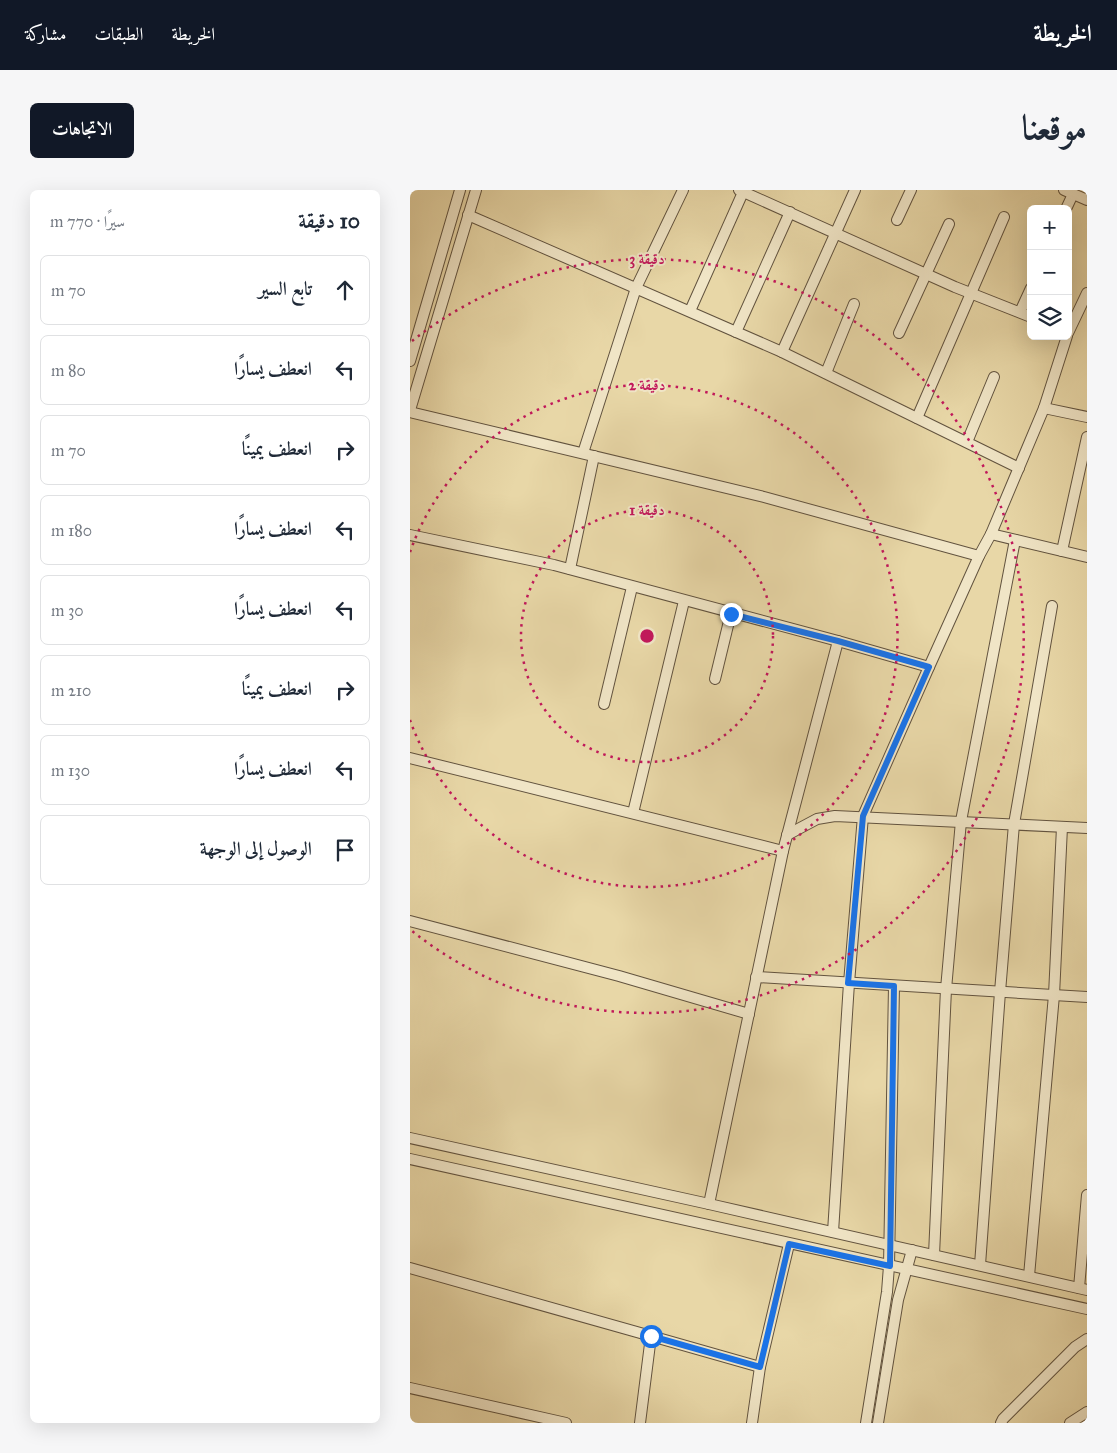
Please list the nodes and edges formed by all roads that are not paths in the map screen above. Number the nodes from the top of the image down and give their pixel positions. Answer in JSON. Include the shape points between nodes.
{"nodes":[{"id":1,"x":460,"y":190,"type":"edge"},
{"id":2,"x":476,"y":190,"type":"edge"},
{"id":3,"x":683,"y":190,"type":"edge"},
{"id":4,"x":854,"y":190,"type":"edge"},
{"id":5,"x":911,"y":190,"type":"edge"},
{"id":6,"x":742,"y":191,"type":"edge"},
{"id":7,"x":1068,"y":192,"type":"edge"},
{"id":8,"x":1087,"y":200,"type":"edge"},
{"id":9,"x":1066,"y":205,"type":"edge"},
{"id":10,"x":790,"y":212,"type":"junction"},
{"id":11,"x":468,"y":215,"type":"junction"},
{"id":12,"x":1004,"y":217,"type":"dead end"},
{"id":13,"x":897,"y":220,"type":"dead end"},
{"id":14,"x":949,"y":224,"type":"dead end"},
{"id":15,"x":835,"y":233,"type":"junction"},
{"id":16,"x":927,"y":274,"type":"junction"},
{"id":17,"x":636,"y":288,"type":"junction"},
{"id":18,"x":972,"y":293,"type":"junction"},
{"id":19,"x":1087,"y":293,"type":"edge"},
{"id":20,"x":1028,"y":295,"type":"edge"},
{"id":21,"x":854,"y":304,"type":"dead end"},
{"id":22,"x":690,"y":312,"type":"junction"},
{"id":23,"x":1020,"y":312,"type":"junction"},
{"id":24,"x":1027,"y":315,"type":"edge"},
{"id":25,"x":1072,"y":325,"type":"edge"},
{"id":26,"x":736,"y":332,"type":"junction"},
{"id":27,"x":899,"y":333,"type":"dead end"},
{"id":28,"x":1066,"y":340,"type":"edge"},
{"id":29,"x":782,"y":352,"type":"junction"},
{"id":30,"x":410,"y":361,"type":"edge"},
{"id":31,"x":826,"y":373,"type":"junction"},
{"id":32,"x":994,"y":376,"type":"dead end"},
{"id":33,"x":1044,"y":408,"type":"junction"},
{"id":34,"x":410,"y":411,"type":"edge"},
{"id":35,"x":1087,"y":417,"type":"edge"},
{"id":36,"x":917,"y":418,"type":"junction"},
{"id":37,"x":1087,"y":437,"type":"edge"},
{"id":38,"x":967,"y":442,"type":"junction"},
{"id":39,"x":583,"y":453,"type":"junction"},
{"id":40,"x":594,"y":456,"type":"junction"},
{"id":41,"x":1019,"y":468,"type":"junction"},
{"id":42,"x":991,"y":534,"type":"junction"},
{"id":43,"x":410,"y":535,"type":"edge"},
{"id":44,"x":1015,"y":540,"type":"junction"},
{"id":45,"x":1062,"y":551,"type":"junction"},
{"id":46,"x":979,"y":556,"type":"junction"},
{"id":47,"x":1087,"y":557,"type":"edge"},
{"id":48,"x":570,"y":570,"type":"junction"},
{"id":49,"x":632,"y":587,"type":"junction"},
{"id":50,"x":684,"y":601,"type":"junction"},
{"id":51,"x":1052,"y":606,"type":"dead end"},
{"id":52,"x":731,"y":614,"type":"junction"},
{"id":53,"x":838,"y":641,"type":"junction"},
{"id":54,"x":929,"y":667,"type":"junction"},
{"id":55,"x":714,"y":680,"type":"dead end"},
{"id":56,"x":604,"y":704,"type":"dead end"},
{"id":57,"x":410,"y":758,"type":"edge"},
{"id":58,"x":633,"y":813,"type":"junction"},
{"id":59,"x":863,"y":816,"type":"junction"},
{"id":60,"x":961,"y":821,"type":"junction"},
{"id":61,"x":1014,"y":824,"type":"junction"},
{"id":62,"x":1062,"y":827,"type":"junction"},
{"id":63,"x":1087,"y":828,"type":"edge"},
{"id":64,"x":787,"y":835,"type":"junction"},
{"id":65,"x":783,"y":851,"type":"junction"},
{"id":66,"x":410,"y":921,"type":"edge"},
{"id":67,"x":756,"y":977,"type":"junction"},
{"id":68,"x":848,"y":983,"type":"junction"},
{"id":69,"x":894,"y":986,"type":"junction"},
{"id":70,"x":946,"y":989,"type":"junction"},
{"id":71,"x":1000,"y":992,"type":"junction"},
{"id":72,"x":1054,"y":995,"type":"junction"},
{"id":73,"x":1087,"y":997,"type":"edge"},
{"id":74,"x":749,"y":1014,"type":"junction"},
{"id":75,"x":410,"y":1138,"type":"edge"},
{"id":76,"x":410,"y":1159,"type":"edge"},
{"id":77,"x":1087,"y":1196,"type":"edge"},
{"id":78,"x":709,"y":1204,"type":"junction"},
{"id":79,"x":833,"y":1232,"type":"junction"},
{"id":80,"x":789,"y":1244,"type":"junction"},
{"id":81,"x":890,"y":1245,"type":"junction"},
{"id":82,"x":912,"y":1250,"type":"junction"},
{"id":83,"x":934,"y":1255,"type":"junction"},
{"id":84,"x":890,"y":1266,"type":"junction"},
{"id":85,"x":980,"y":1266,"type":"junction"},
{"id":86,"x":410,"y":1268,"type":"edge"},
{"id":87,"x":906,"y":1270,"type":"junction"},
{"id":88,"x":1029,"y":1276,"type":"junction"},
{"id":89,"x":1083,"y":1289,"type":"edge"},
{"id":90,"x":1087,"y":1309,"type":"edge"},
{"id":91,"x":651,"y":1336,"type":"junction"},
{"id":92,"x":1087,"y":1339,"type":"edge"},
{"id":93,"x":760,"y":1367,"type":"junction"},
{"id":94,"x":410,"y":1388,"type":"edge"},
{"id":95,"x":1087,"y":1412,"type":"edge"},
{"id":96,"x":566,"y":1423,"type":"edge"},
{"id":97,"x":640,"y":1423,"type":"edge"},
{"id":98,"x":752,"y":1423,"type":"edge"},
{"id":99,"x":866,"y":1423,"type":"edge"},
{"id":100,"x":878,"y":1423,"type":"edge"},
{"id":101,"x":1001,"y":1423,"type":"edge"},
{"id":102,"x":1070,"y":1423,"type":"edge"}],
"edges":[{"from":1,"to":30,"type":"street"},
{"from":2,"to":11,"type":"street"},
{"from":3,"to":17,"type":"street"},
{"from":4,"to":15,"type":"street"},
{"from":5,"to":13,"type":"street"},
{"from":6,"to":10,"type":"street"},
{"from":6,"to":22,"type":"street"},
{"from":7,"to":8,"type":"street"},
{"from":7,"to":9,"type":"street"},
{"from":10,"to":15,"type":"street"},
{"from":10,"to":26,"type":"street"},
{"from":11,"to":17,"type":"street"},
{"from":11,"to":34,"type":"street"},
{"from":12,"to":18,"type":"street"},
{"from":14,"to":16,"type":"street"},
{"from":15,"to":16,"type":"street"},
{"from":15,"to":29,"type":"street"},
{"from":16,"to":18,"type":"street"},
{"from":16,"to":27,"type":"street"},
{"from":17,"to":22,"type":"street"},
{"from":17,"to":39,"type":"street"},
{"from":18,"to":23,"type":"street"},
{"from":18,"to":36,"type":"street"},
{"from":19,"to":25,"type":"street"},
{"from":20,"to":23,"type":"street"},
{"from":21,"to":31,"type":"street"},
{"from":22,"to":26,"type":"street"},
{"from":23,"to":24,"type":"street"},
{"from":26,"to":29,"type":"street"},
{"from":28,"to":33,"type":"street"},
{"from":29,"to":31,"type":"street"},
{"from":31,"to":36,"type":"street"},
{"from":32,"to":38,"type":"street"},
{"from":33,"to":35,"type":"street"},
{"from":33,"to":41,"type":"street"},
{"from":34,"to":39,"type":"street"},
{"from":36,"to":38,"type":"street"},
{"from":37,"to":45,"type":"street"},
{"from":38,"to":41,"type":"street"},
{"from":39,"to":40,"type":"street"},
{"from":40,"to":46,"type":"street","via":[[764,497]]},
{"from":40,"to":48,"type":"street"},
{"from":41,"to":42,"type":"street"},
{"from":42,"to":44,"type":"street"},
{"from":42,"to":46,"type":"street"},
{"from":43,"to":48,"type":"street"},
{"from":44,"to":45,"type":"street"},
{"from":44,"to":60,"type":"street"},
{"from":45,"to":47,"type":"street"},
{"from":46,"to":54,"type":"street"},
{"from":48,"to":49,"type":"street"},
{"from":49,"to":50,"type":"street"},
{"from":49,"to":56,"type":"street"},
{"from":50,"to":52,"type":"street"},
{"from":50,"to":58,"type":"street"},
{"from":51,"to":61,"type":"street"},
{"from":52,"to":53,"type":"street"},
{"from":52,"to":55,"type":"street"},
{"from":53,"to":54,"type":"street"},
{"from":53,"to":64,"type":"street"},
{"from":54,"to":59,"type":"street"},
{"from":57,"to":58,"type":"street"},
{"from":58,"to":65,"type":"street"},
{"from":59,"to":60,"type":"street"},
{"from":59,"to":64,"type":"street","via":[[817,819]]},
{"from":59,"to":68,"type":"street"},
{"from":60,"to":61,"type":"street"},
{"from":60,"to":70,"type":"street"},
{"from":61,"to":62,"type":"street"},
{"from":61,"to":71,"type":"street"},
{"from":62,"to":63,"type":"street"},
{"from":62,"to":72,"type":"street"},
{"from":64,"to":65,"type":"street"},
{"from":65,"to":67,"type":"street"},
{"from":66,"to":74,"type":"street"},
{"from":67,"to":68,"type":"street"},
{"from":67,"to":74,"type":"street"},
{"from":68,"to":69,"type":"street"},
{"from":68,"to":79,"type":"street"},
{"from":69,"to":70,"type":"street"},
{"from":69,"to":81,"type":"street"},
{"from":70,"to":71,"type":"street"},
{"from":70,"to":83,"type":"street"},
{"from":71,"to":72,"type":"street"},
{"from":71,"to":85,"type":"street"},
{"from":72,"to":73,"type":"street"},
{"from":72,"to":88,"type":"street"},
{"from":74,"to":78,"type":"street"},
{"from":75,"to":78,"type":"street"},
{"from":76,"to":80,"type":"street"},
{"from":77,"to":89,"type":"street"},
{"from":78,"to":79,"type":"street"},
{"from":79,"to":81,"type":"street"},
{"from":80,"to":84,"type":"street"},
{"from":80,"to":93,"type":"street"},
{"from":81,"to":82,"type":"street"},
{"from":81,"to":84,"type":"street"},
{"from":82,"to":83,"type":"street"},
{"from":82,"to":87,"type":"street"},
{"from":83,"to":85,"type":"street"},
{"from":84,"to":87,"type":"street"},
{"from":84,"to":99,"type":"street"},
{"from":85,"to":88,"type":"street"},
{"from":86,"to":91,"type":"street"},
{"from":87,"to":90,"type":"street"},
{"from":87,"to":100,"type":"street"},
{"from":88,"to":89,"type":"street"},
{"from":91,"to":93,"type":"street"},
{"from":91,"to":97,"type":"street"},
{"from":92,"to":101,"type":"street"},
{"from":93,"to":98,"type":"street"},
{"from":94,"to":96,"type":"street"},
{"from":95,"to":102,"type":"street"}]}
